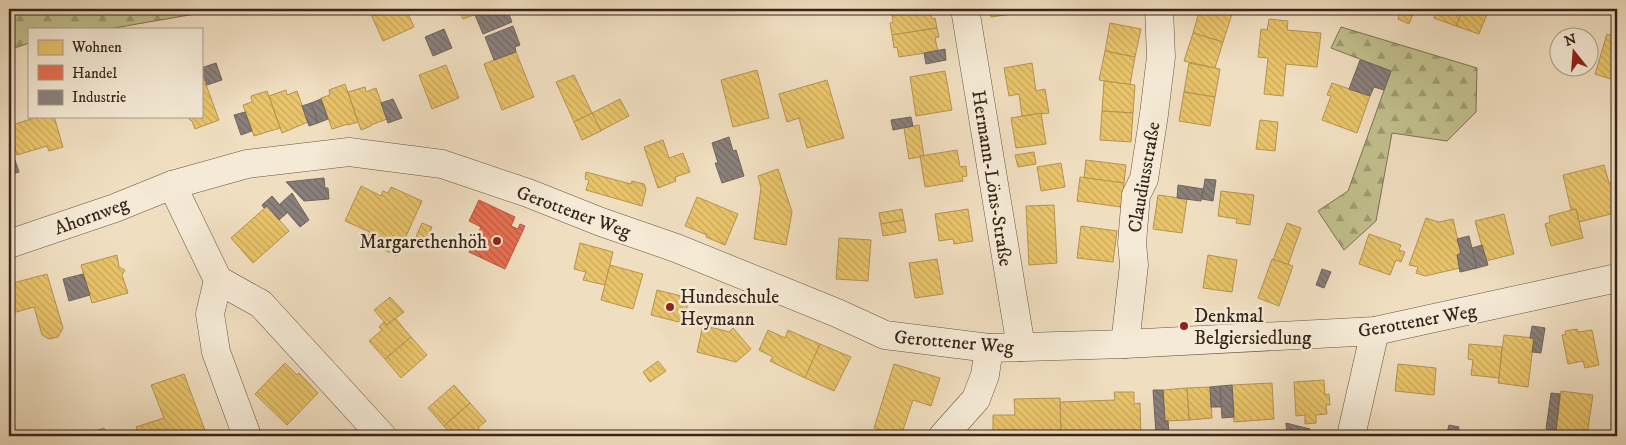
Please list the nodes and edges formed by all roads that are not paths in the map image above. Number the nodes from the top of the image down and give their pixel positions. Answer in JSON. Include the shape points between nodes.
{"nodes":[{"id":1,"x":965,"y":9,"type":"edge"},
{"id":2,"x":1160,"y":9,"type":"edge"},
{"id":3,"x":172,"y":184,"type":"junction"},
{"id":4,"x":9,"y":244,"type":"edge"},
{"id":5,"x":1617,"y":278,"type":"edge"},
{"id":6,"x":218,"y":280,"type":"junction"},
{"id":7,"x":1375,"y":331,"type":"junction"},
{"id":8,"x":1125,"y":344,"type":"junction"},
{"id":9,"x":989,"y":348,"type":"junction"},
{"id":10,"x":1021,"y":348,"type":"junction"},
{"id":11,"x":247,"y":436,"type":"edge"},
{"id":12,"x":382,"y":436,"type":"edge"},
{"id":13,"x":943,"y":436,"type":"edge"},
{"id":14,"x":1351,"y":436,"type":"edge"}],
"edges":[{"from":1,"to":10,"type":"street","name":"Hermann-Löns-Straße"},
{"from":2,"to":8,"type":"street","name":"Claudiusstraße","via":[[1161,57],[1144,179],[1136,196],[1132,243],[1134,265]]},
{"from":3,"to":4,"type":"street","name":"Ahornweg","via":[[115,208]]},
{"from":3,"to":6,"type":"street"},
{"from":3,"to":9,"type":"street","name":"Gerottener Weg","via":[[247,164],[349,152],[442,164],[676,248],[837,313],[885,336]]},
{"from":5,"to":7,"type":"street","name":"Gerottener Weg"},
{"from":6,"to":11,"type":"street","via":[[210,314],[216,352]]},
{"from":6,"to":12,"type":"street","via":[[261,304]]},
{"from":7,"to":8,"type":"street","name":"Gerottener Weg"},
{"from":7,"to":14,"type":"street"},
{"from":8,"to":10,"type":"street","name":"Gerottener Weg"},
{"from":9,"to":10,"type":"street","name":"Gerottener Weg"},
{"from":9,"to":13,"type":"street","via":[[985,375],[976,399]]}]}
